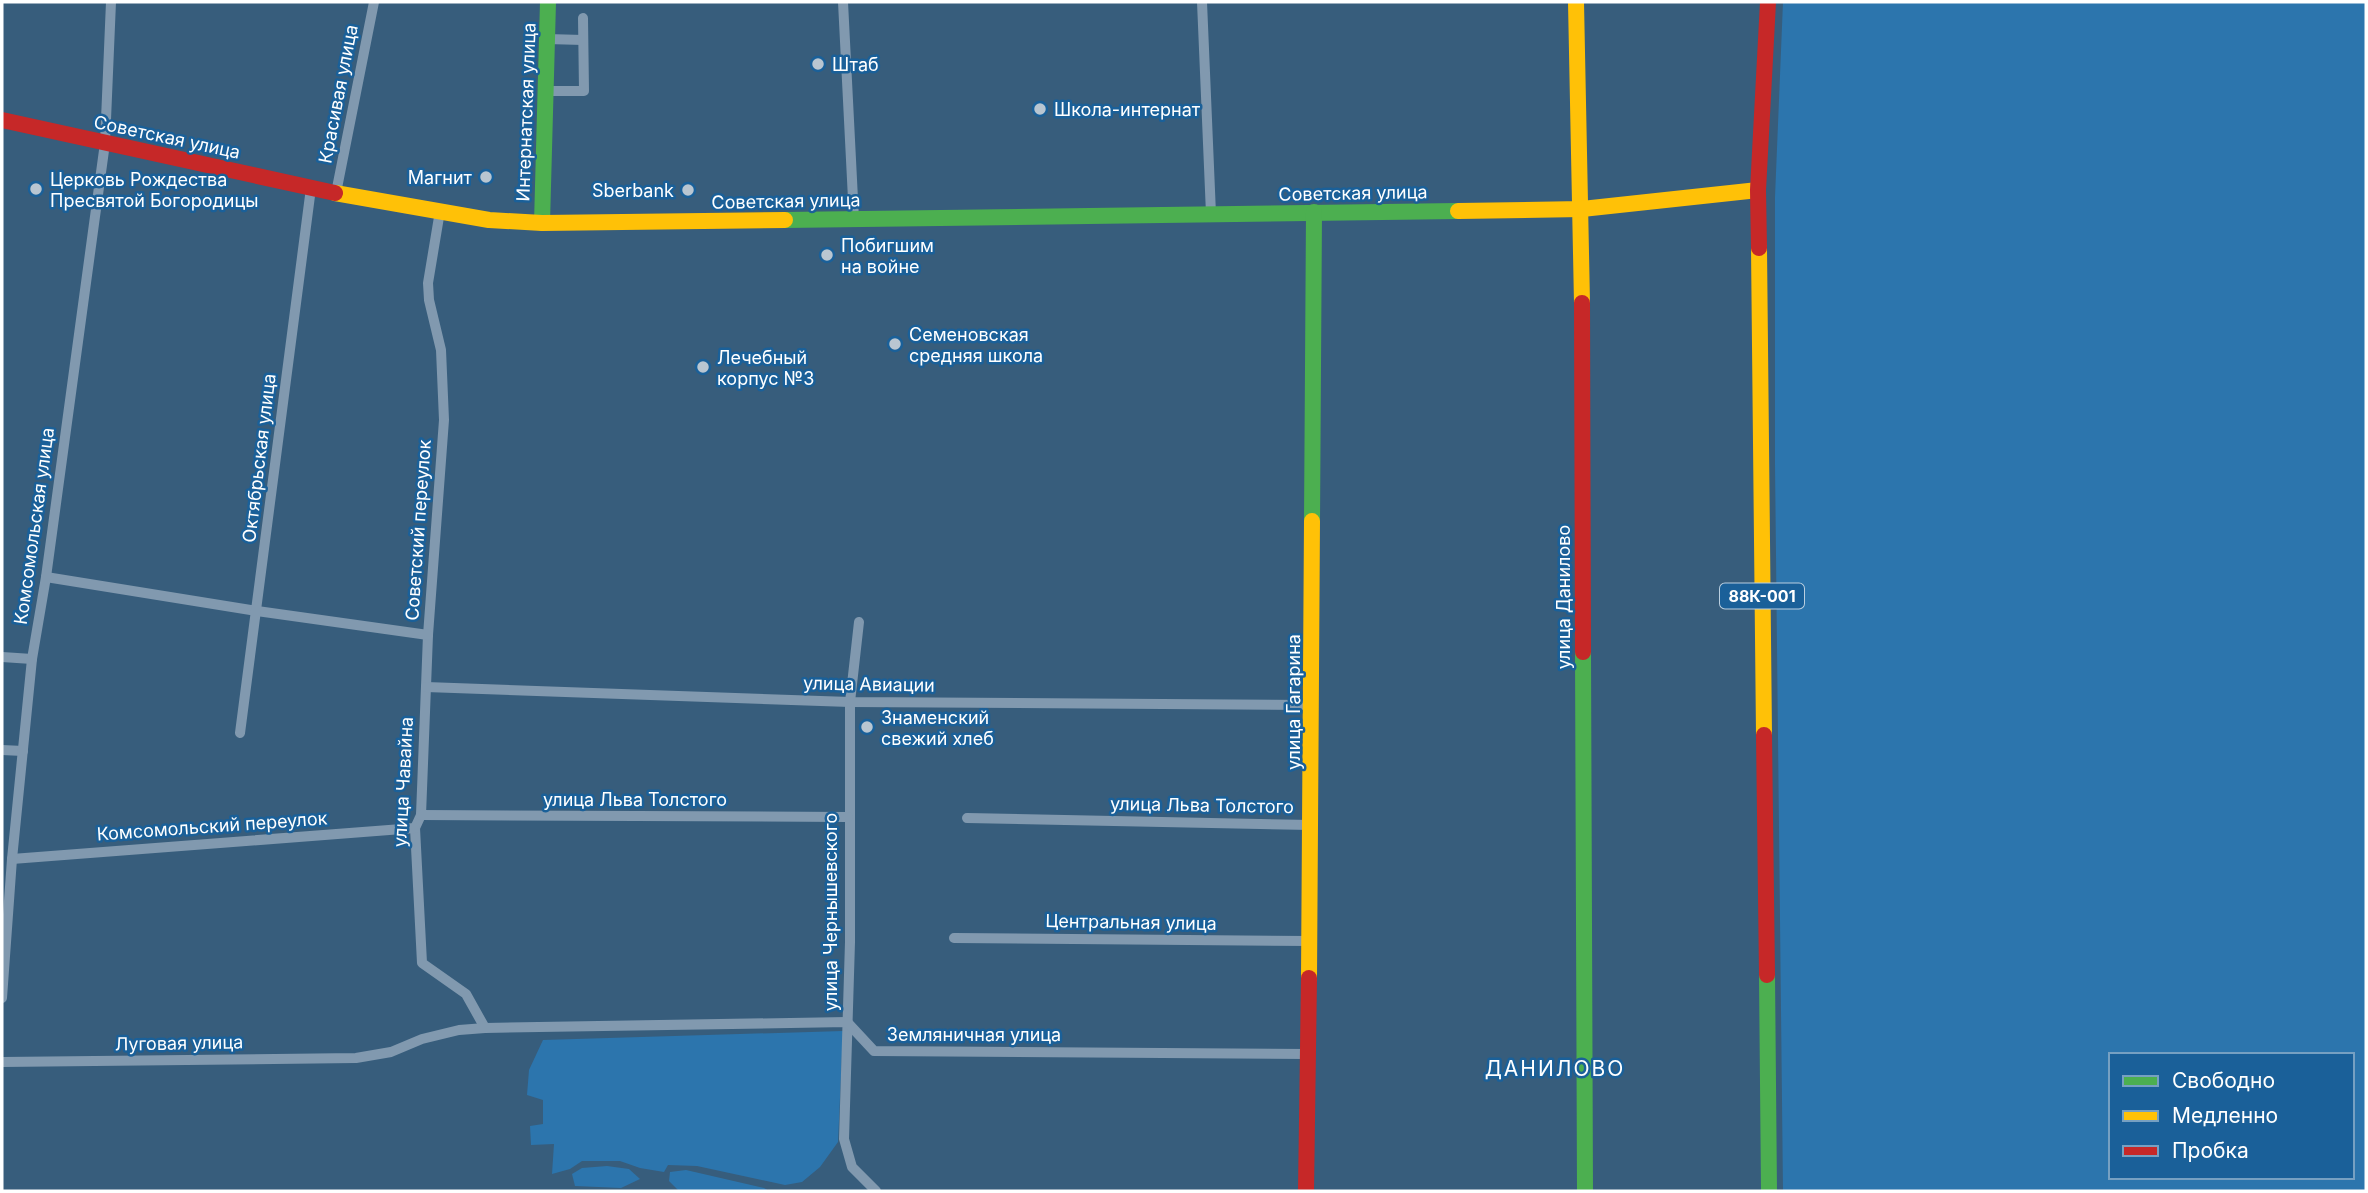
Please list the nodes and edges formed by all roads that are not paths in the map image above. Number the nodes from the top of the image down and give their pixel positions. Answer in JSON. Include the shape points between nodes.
{"nodes":[{"id":1,"x":111,"y":2,"type":"edge"},
{"id":2,"x":374,"y":2,"type":"edge"},
{"id":3,"x":548,"y":2,"type":"edge"},
{"id":4,"x":843,"y":2,"type":"edge"},
{"id":5,"x":1202,"y":2,"type":"edge"},
{"id":6,"x":1576,"y":2,"type":"edge"},
{"id":7,"x":1768,"y":2,"type":"edge"},
{"id":8,"x":583,"y":18,"type":"dead end"},
{"id":9,"x":547,"y":39,"type":"junction"},
{"id":10,"x":583,"y":40,"type":"junction"},
{"id":11,"x":546,"y":91,"type":"junction"},
{"id":12,"x":2,"y":120,"type":"edge"},
{"id":13,"x":105,"y":143,"type":"junction"},
{"id":14,"x":311,"y":188,"type":"junction"},
{"id":15,"x":1758,"y":190,"type":"junction"},
{"id":16,"x":336,"y":192,"type":"junction"},
{"id":17,"x":1581,"y":209,"type":"junction"},
{"id":18,"x":440,"y":211,"type":"junction"},
{"id":19,"x":1314,"y":212,"type":"junction"},
{"id":20,"x":1211,"y":214,"type":"junction"},
{"id":21,"x":854,"y":219,"type":"junction"},
{"id":22,"x":542,"y":223,"type":"junction"},
{"id":23,"x":46,"y":577,"type":"junction"},
{"id":24,"x":257,"y":611,"type":"junction"},
{"id":25,"x":859,"y":622,"type":"dead end"},
{"id":26,"x":428,"y":635,"type":"junction"},
{"id":27,"x":2,"y":657,"type":"edge"},
{"id":28,"x":32,"y":659,"type":"junction"},
{"id":29,"x":426,"y":687,"type":"junction"},
{"id":30,"x":850,"y":702,"type":"junction"},
{"id":31,"x":1312,"y":705,"type":"junction"},
{"id":32,"x":240,"y":733,"type":"dead end"},
{"id":33,"x":2,"y":750,"type":"edge"},
{"id":34,"x":23,"y":751,"type":"junction"},
{"id":35,"x":421,"y":815,"type":"junction"},
{"id":36,"x":848,"y":817,"type":"junction"},
{"id":37,"x":967,"y":818,"type":"dead end"},
{"id":38,"x":1311,"y":825,"type":"junction"},
{"id":39,"x":415,"y":828,"type":"junction"},
{"id":40,"x":8,"y":867,"type":"edge"},
{"id":41,"x":954,"y":938,"type":"dead end"},
{"id":42,"x":1309,"y":941,"type":"junction"},
{"id":43,"x":2,"y":998,"type":"edge"},
{"id":44,"x":847,"y":1022,"type":"junction"},
{"id":45,"x":485,"y":1028,"type":"junction"},
{"id":46,"x":1307,"y":1054,"type":"junction"},
{"id":47,"x":2,"y":1062,"type":"edge"},
{"id":48,"x":876,"y":1191,"type":"edge"},
{"id":49,"x":1306,"y":1191,"type":"edge"},
{"id":50,"x":1584,"y":1191,"type":"edge"},
{"id":51,"x":1769,"y":1191,"type":"edge"}],
"edges":[{"from":1,"to":13,"type":"street","name":"Комсомольская улица"},
{"from":2,"to":16,"type":"street","name":"Красивая улица"},
{"from":3,"to":9,"type":"main road","name":"Интернатская улица"},
{"from":4,"to":21,"type":"street"},
{"from":5,"to":20,"type":"street"},
{"from":6,"to":17,"type":"main road","name":"улица Данилово"},
{"from":7,"to":15,"type":"main road","number":"88К-001"},
{"from":8,"to":10,"type":"street"},
{"from":9,"to":10,"type":"street"},
{"from":9,"to":11,"type":"main road","name":"Интернатская улица"},
{"from":10,"to":11,"type":"street","via":[[584,91]]},
{"from":11,"to":22,"type":"main road","name":"Интернатская улица"},
{"from":12,"to":13,"type":"main road","name":"Советская улица"},
{"from":13,"to":14,"type":"main road","name":"Советская улица"},
{"from":13,"to":23,"type":"street","name":"Комсомольская улица"},
{"from":14,"to":16,"type":"main road","name":"Советская улица"},
{"from":14,"to":24,"type":"street","name":"Октябрьская улица"},
{"from":15,"to":17,"type":"main road","name":"Советская улица"},
{"from":15,"to":51,"type":"main road","number":"88К-001"},
{"from":16,"to":18,"type":"main road","name":"Советская улица"},
{"from":17,"to":19,"type":"main road","name":"Советская улица"},
{"from":17,"to":50,"type":"main road","name":"улица Данилово"},
{"from":18,"to":22,"type":"main road","name":"Советская улица"},
{"from":18,"to":26,"type":"street","name":"Советский переулок","via":[[428,283],[441,350],[444,420]]},
{"from":19,"to":20,"type":"main road","name":"Советская улица"},
{"from":19,"to":31,"type":"main road","name":"улица Гагарина"},
{"from":20,"to":21,"type":"main road","name":"Советская улица"},
{"from":21,"to":22,"type":"main road","name":"Советская улица"},
{"from":23,"to":24,"type":"street","name":"Советский переулок"},
{"from":23,"to":28,"type":"street","name":"Комсомольская улица"},
{"from":24,"to":26,"type":"street","name":"Советский переулок"},
{"from":24,"to":32,"type":"street","name":"Октябрьская улица"},
{"from":25,"to":30,"type":"street","name":"улица Чернышевского"},
{"from":26,"to":29,"type":"street","name":"улица Чавайна"},
{"from":27,"to":28,"type":"street"},
{"from":28,"to":34,"type":"street","name":"Комсомольская улица"},
{"from":29,"to":30,"type":"street","name":"улица Авиации"},
{"from":29,"to":35,"type":"street","name":"улица Чавайна"},
{"from":30,"to":31,"type":"street","name":"улица Авиации"},
{"from":30,"to":36,"type":"street","name":"улица Чернышевского"},
{"from":31,"to":38,"type":"main road","name":"улица Гагарина"},
{"from":33,"to":34,"type":"street"},
{"from":34,"to":40,"type":"street","name":"Комсомольская улица"},
{"from":35,"to":36,"type":"street","name":"улица Льва Толстого"},
{"from":35,"to":39,"type":"street","name":"улица Чавайна"},
{"from":36,"to":44,"type":"street","name":"улица Чернышевского"},
{"from":37,"to":38,"type":"street","name":"улица Льва Толстого"},
{"from":38,"to":42,"type":"main road","name":"улица Гагарина"},
{"from":39,"to":40,"type":"street","name":"Комсомольский переулок"},
{"from":39,"to":45,"type":"street","name":"улица Чавайна","via":[[422,963],[466,993]]},
{"from":40,"to":43,"type":"street","name":"Комсомольская улица"},
{"from":41,"to":42,"type":"street","name":"Центральная улица"},
{"from":42,"to":46,"type":"main road","name":"улица Гагарина"},
{"from":44,"to":45,"type":"street"},
{"from":44,"to":46,"type":"street","name":"Земляничная улица","via":[[874,1051]]},
{"from":44,"to":48,"type":"street","name":"улица Чернышевского","via":[[844,1139],[852,1167]]},
{"from":45,"to":47,"type":"street","name":"Луговая улица","via":[[459,1030],[356,1058]]},
{"from":46,"to":49,"type":"main road","name":"улица Гагарина"}]}
